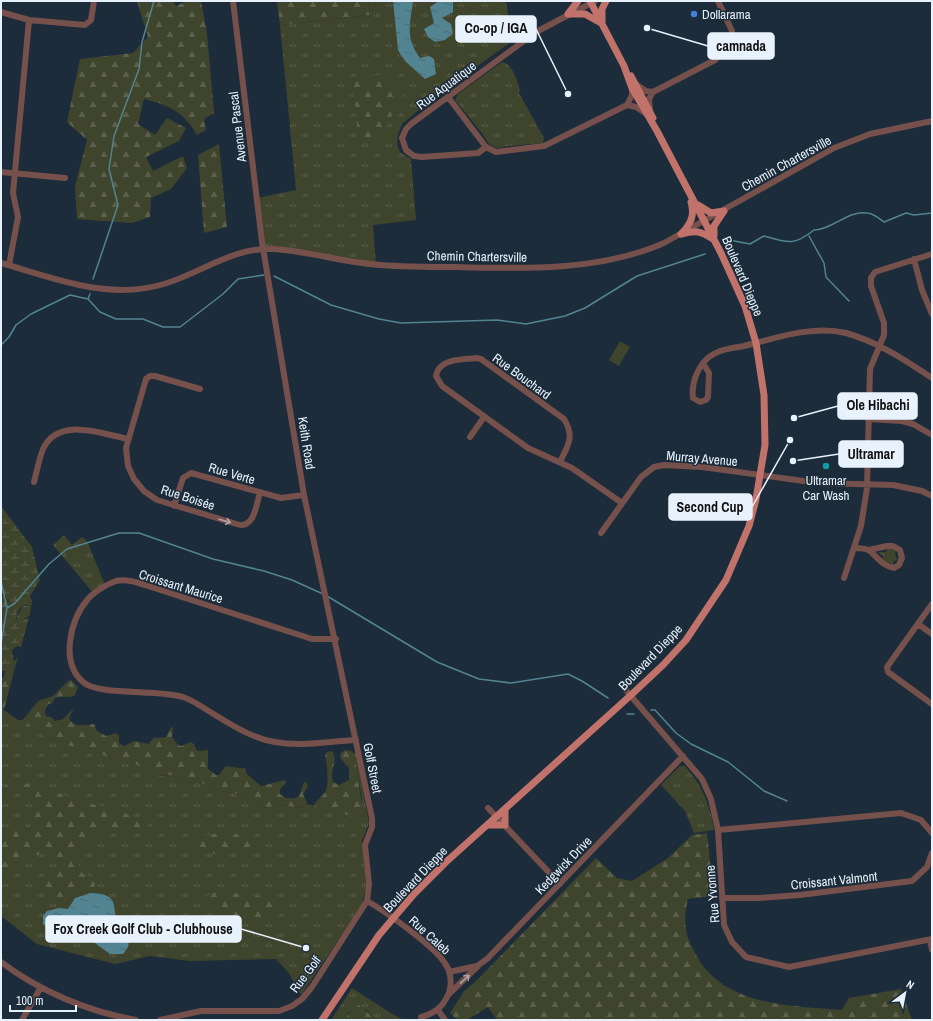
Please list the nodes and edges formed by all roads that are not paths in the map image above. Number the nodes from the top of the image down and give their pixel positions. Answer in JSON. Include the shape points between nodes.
{"nodes":[{"id":1,"x":94,"y":1,"type":"edge"},
{"id":2,"x":233,"y":1,"type":"edge"},
{"id":3,"x":578,"y":1,"type":"edge"},
{"id":4,"x":606,"y":1,"type":"edge"},
{"id":5,"x":718,"y":1,"type":"edge"},
{"id":6,"x":592,"y":2,"type":"edge"},
{"id":7,"x":1,"y":12,"type":"edge"},
{"id":8,"x":568,"y":14,"type":"junction"},
{"id":9,"x":29,"y":20,"type":"junction"},
{"id":10,"x":602,"y":25,"type":"junction"},
{"id":11,"x":635,"y":87,"type":"junction"},
{"id":12,"x":653,"y":92,"type":"junction"},
{"id":13,"x":448,"y":97,"type":"junction"},
{"id":14,"x":627,"y":105,"type":"junction"},
{"id":15,"x":648,"y":112,"type":"junction"},
{"id":16,"x":932,"y":121,"type":"edge"},
{"id":17,"x":486,"y":147,"type":"junction"},
{"id":18,"x":1,"y":172,"type":"edge"},
{"id":19,"x":15,"y":173,"type":"junction"},
{"id":20,"x":65,"y":178,"type":"dead end"},
{"id":21,"x":688,"y":192,"type":"junction"},
{"id":22,"x":724,"y":210,"type":"junction"},
{"id":23,"x":705,"y":221,"type":"junction"},
{"id":24,"x":681,"y":234,"type":"junction"},
{"id":25,"x":715,"y":240,"type":"junction"},
{"id":26,"x":264,"y":250,"type":"junction"},
{"id":27,"x":932,"y":254,"type":"edge"},
{"id":28,"x":914,"y":259,"type":"junction"},
{"id":29,"x":1,"y":263,"type":"edge"},
{"id":30,"x":9,"y":266,"type":"junction"},
{"id":31,"x":932,"y":314,"type":"edge"},
{"id":32,"x":756,"y":343,"type":"junction"},
{"id":33,"x":881,"y":346,"type":"junction"},
{"id":34,"x":703,"y":363,"type":"junction"},
{"id":35,"x":932,"y":378,"type":"edge"},
{"id":36,"x":200,"y":389,"type":"dead end"},
{"id":37,"x":484,"y":417,"type":"junction"},
{"id":38,"x":868,"y":419,"type":"junction"},
{"id":39,"x":932,"y":435,"type":"edge"},
{"id":40,"x":470,"y":437,"type":"dead end"},
{"id":41,"x":128,"y":439,"type":"junction"},
{"id":42,"x":560,"y":462,"type":"junction"},
{"id":43,"x":761,"y":475,"type":"junction"},
{"id":44,"x":34,"y":482,"type":"dead end"},
{"id":45,"x":867,"y":483,"type":"junction"},
{"id":46,"x":260,"y":492,"type":"junction"},
{"id":47,"x":304,"y":496,"type":"junction"},
{"id":48,"x":932,"y":496,"type":"edge"},
{"id":49,"x":622,"y":503,"type":"junction"},
{"id":50,"x":174,"y":506,"type":"junction"},
{"id":51,"x":601,"y":533,"type":"dead end"},
{"id":52,"x":854,"y":548,"type":"junction"},
{"id":53,"x":869,"y":550,"type":"junction"},
{"id":54,"x":844,"y":578,"type":"dead end"},
{"id":55,"x":932,"y":604,"type":"edge"},
{"id":56,"x":918,"y":624,"type":"junction"},
{"id":57,"x":932,"y":634,"type":"edge"},
{"id":58,"x":336,"y":640,"type":"junction"},
{"id":59,"x":624,"y":688,"type":"dead end"},
{"id":60,"x":631,"y":695,"type":"junction"},
{"id":61,"x":932,"y":704,"type":"edge"},
{"id":62,"x":356,"y":740,"type":"junction"},
{"id":63,"x":684,"y":756,"type":"junction"},
{"id":64,"x":488,"y":808,"type":"dead end"},
{"id":65,"x":505,"y":810,"type":"junction"},
{"id":66,"x":497,"y":817,"type":"junction"},
{"id":67,"x":488,"y":825,"type":"junction"},
{"id":68,"x":505,"y":825,"type":"junction"},
{"id":69,"x":718,"y":830,"type":"junction"},
{"id":70,"x":932,"y":833,"type":"edge"},
{"id":71,"x":932,"y":853,"type":"edge"},
{"id":72,"x":560,"y":884,"type":"junction"},
{"id":73,"x":722,"y":898,"type":"junction"},
{"id":74,"x":367,"y":901,"type":"junction"},
{"id":75,"x":393,"y":918,"type":"junction"},
{"id":76,"x":931,"y":940,"type":"edge"},
{"id":77,"x":932,"y":950,"type":"edge"},
{"id":78,"x":1,"y":962,"type":"edge"},
{"id":79,"x":480,"y":964,"type":"junction"},
{"id":80,"x":450,"y":972,"type":"junction"},
{"id":81,"x":41,"y":987,"type":"junction"},
{"id":82,"x":449,"y":994,"type":"junction"},
{"id":83,"x":438,"y":1010,"type":"junction"},
{"id":84,"x":421,"y":1017,"type":"dead end"},
{"id":85,"x":22,"y":1020,"type":"edge"},
{"id":86,"x":136,"y":1020,"type":"edge"},
{"id":87,"x":160,"y":1020,"type":"edge"},
{"id":88,"x":322,"y":1020,"type":"edge"},
{"id":89,"x":445,"y":1020,"type":"edge"}],
"edges":[{"from":1,"to":9,"type":"street","via":[[92,17],[87,24]]},
{"from":2,"to":26,"type":"street","name":"Avenue Pascal"},
{"from":3,"to":8,"type":"main road"},
{"from":4,"to":10,"type":"main road","via":[[602,12]]},
{"from":5,"to":12,"type":"street","via":[[732,31],[729,48],[715,60]]},
{"from":6,"to":8,"type":"street","name":"Rue Aquatique"},
{"from":6,"to":10,"type":"main road"},
{"from":7,"to":9,"type":"street"},
{"from":8,"to":10,"type":"main road","via":[[586,14]]},
{"from":8,"to":13,"type":"street","name":"Rue Aquatique","via":[[536,32]]},
{"from":9,"to":19,"type":"street"},
{"from":10,"to":11,"type":"main road","name":"Boulevard Dieppe"},
{"from":11,"to":12,"type":"street"},
{"from":11,"to":14,"type":"street"},
{"from":11,"to":15,"type":"main road","name":"Boulevard Dieppe"},
{"from":12,"to":15,"type":"street"},
{"from":13,"to":17,"type":"street"},
{"from":13,"to":17,"type":"street","name":"Rue Aquatique","via":[[406,129],[402,138],[406,150],[411,155],[422,157],[478,153]]},
{"from":14,"to":15,"type":"street"},
{"from":14,"to":17,"type":"street","via":[[544,146],[496,152]]},
{"from":15,"to":21,"type":"main road","name":"Boulevard Dieppe"},
{"from":16,"to":22,"type":"street","name":"Chemin Chartersville","via":[[870,134],[834,148]]},
{"from":18,"to":19,"type":"street"},
{"from":19,"to":20,"type":"street"},
{"from":19,"to":30,"type":"street","via":[[13,193],[18,217]]},
{"from":21,"to":22,"type":"main road","via":[[703,209],[711,213]]},
{"from":21,"to":23,"type":"main road","name":"Boulevard Dieppe"},
{"from":21,"to":24,"type":"main road","via":[[693,209],[692,217]]},
{"from":22,"to":23,"type":"street","name":"Chemin Chartersville"},
{"from":22,"to":25,"type":"main road","via":[[714,226]]},
{"from":23,"to":24,"type":"street","name":"Chemin Chartersville"},
{"from":23,"to":25,"type":"main road","name":"Boulevard Dieppe"},
{"from":24,"to":25,"type":"main road","via":[[700,232]]},
{"from":24,"to":26,"type":"street","name":"Chemin Chartersville","via":[[634,255],[544,268],[381,265],[274,249]]},
{"from":25,"to":32,"type":"main road","name":"Boulevard Dieppe","via":[[745,306]]},
{"from":26,"to":30,"type":"street","name":"Chemin Chartersville","via":[[223,258],[165,284],[130,290],[111,291],[88,287]]},
{"from":26,"to":47,"type":"street","name":"Keith Road"},
{"from":27,"to":28,"type":"street"},
{"from":28,"to":31,"type":"street","via":[[922,290]]},
{"from":28,"to":33,"type":"street","via":[[875,272],[871,278],[871,286],[884,323]]},
{"from":29,"to":30,"type":"street","name":"Chemin Chartersville"},
{"from":32,"to":33,"type":"street","via":[[800,333],[830,331],[846,333]]},
{"from":32,"to":34,"type":"street","via":[[719,352]]},
{"from":32,"to":43,"type":"main road","name":"Boulevard Dieppe","via":[[761,366],[765,415]]},
{"from":33,"to":35,"type":"street"},
{"from":33,"to":38,"type":"street","via":[[870,369]]},
{"from":34,"to":34,"type":"street","via":[[709,374],[708,397],[700,402],[693,398],[693,384]]},
{"from":36,"to":41,"type":"street","name":"Rue Boisée","via":[[156,376],[148,377],[143,384]]},
{"from":37,"to":40,"type":"street"},
{"from":37,"to":42,"type":"street","name":"Rue Bouchard","via":[[528,448]]},
{"from":37,"to":42,"type":"street","name":"Rue Bouchard","via":[[442,386],[436,376],[439,367],[444,363],[476,358],[481,360],[564,419],[571,436]]},
{"from":38,"to":39,"type":"street","via":[[907,422]]},
{"from":38,"to":45,"type":"street"},
{"from":41,"to":44,"type":"street","via":[[78,429],[60,432],[45,445]]},
{"from":41,"to":50,"type":"street","name":"Rue Boisée","via":[[126,456],[134,479],[152,498]]},
{"from":42,"to":49,"type":"street","name":"Rue Bouchard"},
{"from":43,"to":45,"type":"street","name":"Murray Avenue","via":[[818,483]]},
{"from":43,"to":49,"type":"street","name":"Murray Avenue","via":[[664,464],[648,471]]},
{"from":43,"to":60,"type":"main road","name":"Boulevard Dieppe","via":[[749,526],[726,580],[686,640]]},
{"from":45,"to":48,"type":"street","name":"Murray Avenue","via":[[894,485],[922,491]]},
{"from":45,"to":52,"type":"street","via":[[862,526]]},
{"from":46,"to":47,"type":"street","name":"Rue Verte","via":[[285,499]]},
{"from":46,"to":50,"type":"street","name":"Rue Verte","via":[[188,474],[183,478]]},
{"from":50,"to":46,"type":"street","name":"Rue Boisée","one_way":true,"via":[[245,525],[252,518]]},
{"from":47,"to":58,"type":"street","name":"Keith Road"},
{"from":49,"to":51,"type":"street","name":"Murray Avenue"},
{"from":52,"to":53,"type":"street"},
{"from":52,"to":54,"type":"street"},
{"from":53,"to":53,"type":"street","via":[[889,568],[896,567],[902,558],[900,550],[893,546]]},
{"from":55,"to":56,"type":"street"},
{"from":56,"to":57,"type":"street"},
{"from":56,"to":61,"type":"street","via":[[887,667],[888,672]]},
{"from":58,"to":62,"type":"street","name":"Golf Street"},
{"from":58,"to":62,"type":"street","name":"Croissant Maurice","via":[[312,640],[145,585],[117,581],[88,599],[78,616],[69,654],[73,669],[82,682],[93,688],[156,692],[183,697],[248,734],[274,742],[310,745]]},
{"from":59,"to":60,"type":"street","name":"Rue Yvonne"},
{"from":60,"to":63,"type":"street","name":"Rue Yvonne"},
{"from":60,"to":65,"type":"main road","name":"Boulevard Dieppe"},
{"from":62,"to":74,"type":"street","name":"Golf Street","via":[[372,820],[365,845],[369,884]]},
{"from":63,"to":69,"type":"street","name":"Rue Yvonne","via":[[702,780],[711,799]]},
{"from":63,"to":72,"type":"street","name":"Kedgwick Drive"},
{"from":64,"to":66,"type":"street"},
{"from":65,"to":66,"type":"main road","name":"Boulevard Dieppe"},
{"from":65,"to":68,"type":"main road"},
{"from":66,"to":67,"type":"main road","name":"Boulevard Dieppe"},
{"from":66,"to":68,"type":"street"},
{"from":67,"to":68,"type":"main road"},
{"from":67,"to":75,"type":"main road","name":"Boulevard Dieppe","via":[[436,872]]},
{"from":68,"to":72,"type":"street"},
{"from":69,"to":70,"type":"street","via":[[901,813],[921,820]]},
{"from":69,"to":73,"type":"street","name":"Rue Yvonne"},
{"from":71,"to":73,"type":"street","name":"Croissant Valmont","via":[[926,867],[912,881],[800,895]]},
{"from":72,"to":79,"type":"street","name":"Kedgwick Drive"},
{"from":73,"to":76,"type":"street","name":"Rue Yvonne","via":[[724,925],[732,942],[746,957],[771,964],[789,967],[818,963]]},
{"from":74,"to":75,"type":"street","name":"Rue Caleb"},
{"from":74,"to":87,"type":"street","name":"Rue Golf","via":[[312,987],[294,1005],[274,1011],[198,1011]]},
{"from":75,"to":80,"type":"street","name":"Rue Caleb","via":[[440,956]]},
{"from":75,"to":88,"type":"main road","name":"Boulevard Dieppe"},
{"from":76,"to":77,"type":"street"},
{"from":78,"to":81,"type":"street"},
{"from":79,"to":80,"type":"street"},
{"from":82,"to":79,"type":"street","name":"Kedgwick Drive","one_way":true},
{"from":80,"to":82,"type":"street","name":"Rue Caleb"},
{"from":81,"to":85,"type":"street"},
{"from":81,"to":86,"type":"street","via":[[82,1005]]},
{"from":82,"to":83,"type":"street"},
{"from":83,"to":84,"type":"street"},
{"from":83,"to":89,"type":"street"}]}
